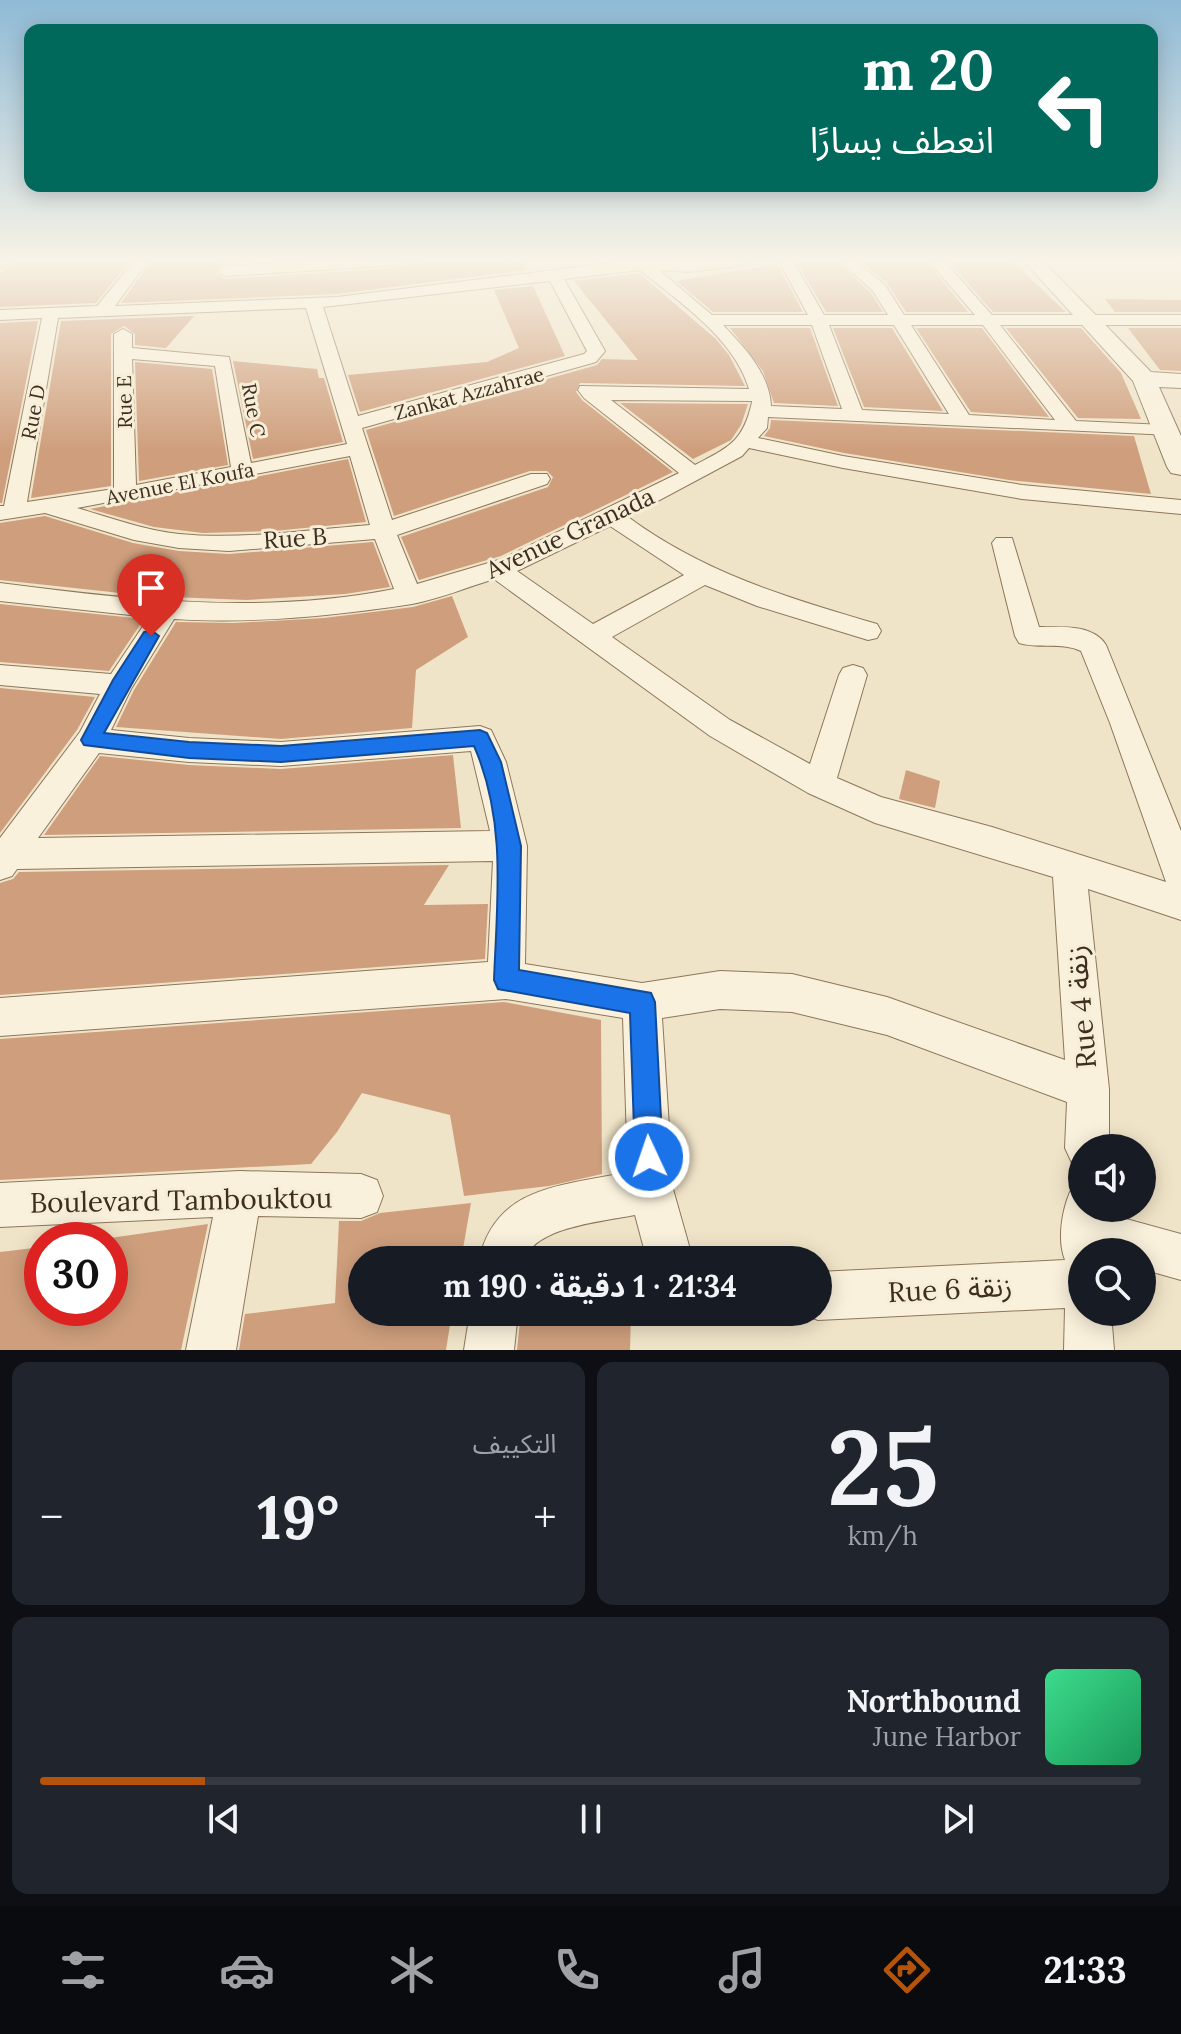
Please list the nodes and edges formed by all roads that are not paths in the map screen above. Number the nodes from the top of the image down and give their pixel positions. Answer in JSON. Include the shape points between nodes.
{"nodes":[{"id":1,"x":49,"y":324,"type":"edge"},
{"id":2,"x":122,"y":324,"type":"edge"},
{"id":3,"x":320,"y":324,"type":"edge"},
{"id":4,"x":581,"y":324,"type":"edge"},
{"id":5,"x":711,"y":324,"type":"edge"},
{"id":6,"x":820,"y":324,"type":"edge"},
{"id":7,"x":902,"y":324,"type":"edge"},
{"id":8,"x":991,"y":324,"type":"edge"},
{"id":9,"x":1094,"y":324,"type":"edge"},
{"id":10,"x":123,"y":353,"type":"junction"},
{"id":11,"x":564,"y":367,"type":"junction"},
{"id":12,"x":1144,"y":379,"type":"junction"},
{"id":13,"x":1181,"y":381,"type":"edge"},
{"id":14,"x":591,"y":394,"type":"junction"},
{"id":15,"x":762,"y":403,"type":"junction"},
{"id":16,"x":855,"y":417,"type":"junction"},
{"id":17,"x":963,"y":421,"type":"junction"},
{"id":18,"x":353,"y":424,"type":"junction"},
{"id":19,"x":1071,"y":427,"type":"junction"},
{"id":20,"x":1172,"y":438,"type":"edge"},
{"id":21,"x":748,"y":442,"type":"junction"},
{"id":22,"x":359,"y":448,"type":"junction"},
{"id":23,"x":1181,"y":467,"type":"edge"},
{"id":24,"x":242,"y":471,"type":"junction"},
{"id":25,"x":693,"y":474,"type":"junction"},
{"id":26,"x":539,"y":479,"type":"dead end"},
{"id":27,"x":125,"y":494,"type":"junction"},
{"id":28,"x":46,"y":506,"type":"junction"},
{"id":29,"x":1181,"y":507,"type":"edge"},
{"id":30,"x":7,"y":512,"type":"edge"},
{"id":31,"x":613,"y":517,"type":"junction"},
{"id":32,"x":384,"y":531,"type":"junction"},
{"id":33,"x":1004,"y":543,"type":"dead end"},
{"id":34,"x":498,"y":570,"type":"junction"},
{"id":35,"x":702,"y":576,"type":"junction"},
{"id":36,"x":0,"y":592,"type":"edge"},
{"id":37,"x":409,"y":596,"type":"junction"},
{"id":38,"x":166,"y":611,"type":"junction"},
{"id":39,"x":868,"y":631,"type":"dead end"},
{"id":40,"x":591,"y":637,"type":"junction"},
{"id":41,"x":0,"y":675,"type":"edge"},
{"id":42,"x":853,"y":675,"type":"dead end"},
{"id":43,"x":119,"y":685,"type":"junction"},
{"id":44,"x":91,"y":740,"type":"junction"},
{"id":45,"x":819,"y":784,"type":"junction"},
{"id":46,"x":510,"y":846,"type":"junction"},
{"id":47,"x":2,"y":858,"type":"edge"},
{"id":48,"x":1069,"y":866,"type":"junction"},
{"id":49,"x":1181,"y":876,"type":"edge"},
{"id":50,"x":1181,"y":903,"type":"edge"},
{"id":51,"x":506,"y":980,"type":"junction"},
{"id":52,"x":642,"y":1002,"type":"junction"},
{"id":53,"x":0,"y":1017,"type":"edge"},
{"id":54,"x":1088,"y":1089,"type":"junction"},
{"id":55,"x":1087,"y":1134,"type":"edge"},
{"id":56,"x":651,"y":1189,"type":"junction"},
{"id":57,"x":240,"y":1193,"type":"junction"},
{"id":58,"x":361,"y":1196,"type":"dead end"},
{"id":59,"x":3,"y":1213,"type":"edge"},
{"id":60,"x":1085,"y":1230,"type":"edge"},
{"id":61,"x":508,"y":1246,"type":"edge"},
{"id":62,"x":666,"y":1246,"type":"edge"},
{"id":63,"x":1181,"y":1257,"type":"edge"},
{"id":64,"x":1068,"y":1284,"type":"edge"},
{"id":65,"x":832,"y":1295,"type":"edge"},
{"id":66,"x":492,"y":1326,"type":"edge"},
{"id":67,"x":1088,"y":1326,"type":"edge"},
{"id":68,"x":211,"y":1350,"type":"edge"},
{"id":69,"x":489,"y":1350,"type":"edge"},
{"id":70,"x":1089,"y":1350,"type":"edge"}],
"edges":[{"from":1,"to":30,"type":"street","name":"Rue D"},
{"from":2,"to":10,"type":"street","name":"Rue E"},
{"from":3,"to":18,"type":"street"},
{"from":4,"to":11,"type":"street","name":"Zankat Azzahrae","via":[[596,351],[585,361]]},
{"from":5,"to":15,"type":"street","via":[[751,368]]},
{"from":6,"to":16,"type":"street"},
{"from":7,"to":17,"type":"street"},
{"from":8,"to":19,"type":"street"},
{"from":9,"to":12,"type":"street"},
{"from":10,"to":24,"type":"street","name":"Rue C","via":[[223,361]]},
{"from":10,"to":27,"type":"street","name":"Rue E"},
{"from":11,"to":14,"type":"street"},
{"from":11,"to":18,"type":"street","name":"Zankat Azzahrae"},
{"from":12,"to":13,"type":"street"},
{"from":12,"to":20,"type":"street"},
{"from":14,"to":15,"type":"street"},
{"from":14,"to":25,"type":"street"},
{"from":15,"to":16,"type":"street"},
{"from":15,"to":21,"type":"street"},
{"from":16,"to":17,"type":"street"},
{"from":17,"to":19,"type":"street"},
{"from":18,"to":22,"type":"street"},
{"from":19,"to":20,"type":"street"},
{"from":20,"to":23,"type":"street"},
{"from":21,"to":25,"type":"street","name":"Avenue Granada"},
{"from":21,"to":29,"type":"street","via":[[1022,492]]},
{"from":22,"to":24,"type":"street","name":"Avenue El Koufa"},
{"from":22,"to":32,"type":"street"},
{"from":24,"to":27,"type":"street","name":"Avenue El Koufa"},
{"from":25,"to":31,"type":"street","name":"Avenue Granada"},
{"from":26,"to":32,"type":"street","name":"Rue B"},
{"from":27,"to":28,"type":"street","name":"Avenue El Koufa"},
{"from":28,"to":30,"type":"street","name":"Avenue El Koufa"},
{"from":28,"to":32,"type":"street","name":"Rue B","via":[[179,541],[229,543]]},
{"from":31,"to":34,"type":"street","name":"Avenue Granada"},
{"from":31,"to":35,"type":"street"},
{"from":32,"to":37,"type":"street"},
{"from":33,"to":49,"type":"street","via":[[1028,636],[1075,637],[1092,645]]},
{"from":34,"to":37,"type":"street","name":"Avenue Granada"},
{"from":34,"to":40,"type":"street"},
{"from":35,"to":39,"type":"street"},
{"from":35,"to":40,"type":"street"},
{"from":36,"to":38,"type":"street","name":"Avenue Granada"},
{"from":37,"to":38,"type":"street","name":"Avenue Granada","via":[[307,610]]},
{"from":38,"to":43,"type":"street"},
{"from":40,"to":45,"type":"street","via":[[720,728]]},
{"from":41,"to":43,"type":"street"},
{"from":42,"to":45,"type":"street"},
{"from":43,"to":44,"type":"street"},
{"from":44,"to":46,"type":"street","via":[[281,754],[480,738],[491,762]]},
{"from":44,"to":47,"type":"street"},
{"from":45,"to":48,"type":"street","via":[[875,809]]},
{"from":46,"to":47,"type":"street"},
{"from":46,"to":51,"type":"street"},
{"from":48,"to":50,"type":"street"},
{"from":48,"to":54,"type":"street","name":"Rue 4 زنقة"},
{"from":51,"to":52,"type":"street"},
{"from":51,"to":53,"type":"street"},
{"from":52,"to":54,"type":"street","via":[[720,990],[792,993],[887,1016]]},
{"from":52,"to":56,"type":"street"},
{"from":54,"to":55,"type":"street","name":"Rue 4 زنقة"},
{"from":56,"to":61,"type":"street","via":[[534,1215],[521,1223]]},
{"from":56,"to":62,"type":"street"},
{"from":57,"to":58,"type":"street","name":"Boulevard Tambouktou"},
{"from":57,"to":59,"type":"street","name":"Boulevard Tambouktou"},
{"from":57,"to":68,"type":"street"},
{"from":60,"to":63,"type":"street"},
{"from":64,"to":65,"type":"street","name":"Rue 6 زنقة"},
{"from":66,"to":69,"type":"street"},
{"from":67,"to":70,"type":"street"}]}
